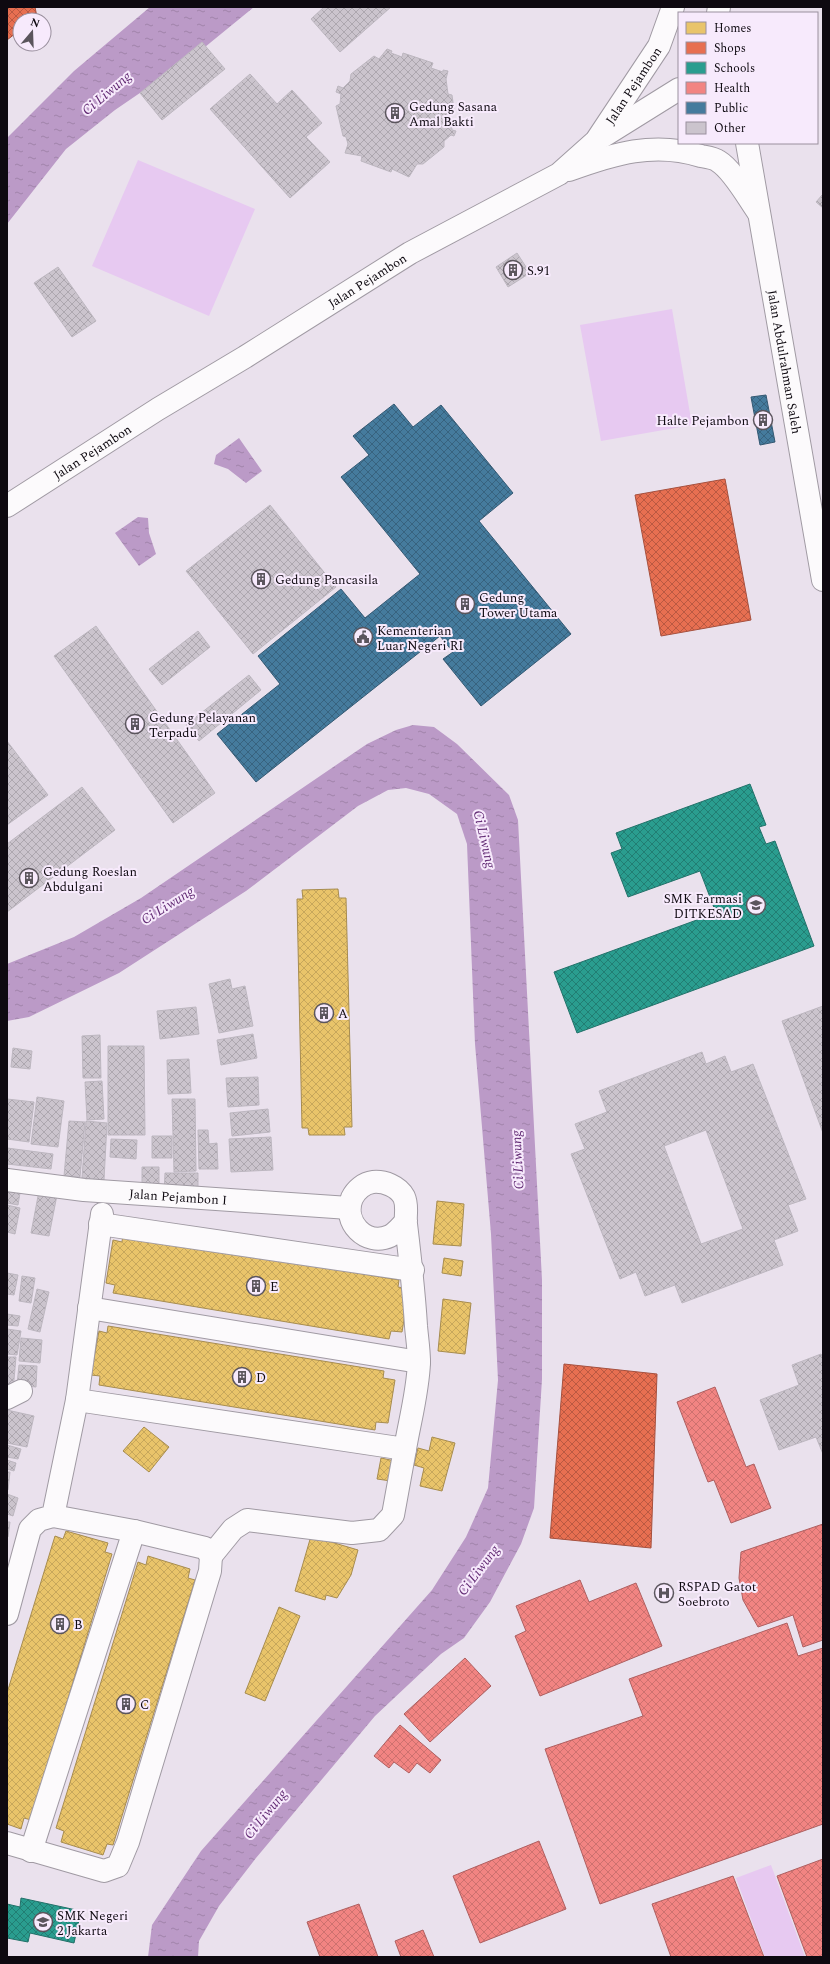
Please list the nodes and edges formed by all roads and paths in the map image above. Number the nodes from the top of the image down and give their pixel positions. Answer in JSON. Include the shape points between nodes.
{"nodes":[{"id":1,"x":673,"y":7,"type":"edge"},
{"id":2,"x":678,"y":89,"type":"edge"},
{"id":3,"x":596,"y":141,"type":"junction"},
{"id":4,"x":747,"y":144,"type":"edge"},
{"id":5,"x":559,"y":174,"type":"junction"},
{"id":6,"x":758,"y":212,"type":"junction"},
{"id":7,"x":7,"y":506,"type":"edge"},
{"id":8,"x":823,"y":580,"type":"edge"},
{"id":9,"x":7,"y":1180,"type":"edge"},
{"id":10,"x":350,"y":1208,"type":"junction"},
{"id":11,"x":406,"y":1221,"type":"junction"},
{"id":12,"x":413,"y":1270,"type":"junction"},
{"id":13,"x":89,"y":1308,"type":"junction"},
{"id":14,"x":419,"y":1362,"type":"junction"},
{"id":15,"x":77,"y":1400,"type":"junction"},
{"id":16,"x":405,"y":1449,"type":"junction"},
{"id":17,"x":53,"y":1516,"type":"junction"},
{"id":18,"x":134,"y":1530,"type":"junction"},
{"id":19,"x":211,"y":1556,"type":"junction"},
{"id":20,"x":7,"y":1614,"type":"edge"},
{"id":21,"x":7,"y":1843,"type":"edge"},
{"id":22,"x":31,"y":1851,"type":"junction"}],
"edges":[{"from":1,"to":3,"type":"street","name":"Jalan Pejambon","via":[[659,46]]},
{"from":2,"to":3,"type":"street"},
{"from":3,"to":5,"type":"street","name":"Jalan Pejambon"},
{"from":4,"to":6,"type":"street","name":"Jalan Abdulrahman Saleh"},
{"from":5,"to":6,"type":"street","via":[[630,151],[686,151],[718,161],[729,171]]},
{"from":5,"to":7,"type":"street","name":"Jalan Pejambon","via":[[410,253]]},
{"from":6,"to":8,"type":"street","name":"Jalan Abdulrahman Saleh"},
{"from":9,"to":10,"type":"street","name":"Jalan Pejambon I","via":[[84,1190]]},
{"from":10,"to":11,"type":"street","via":[[351,1220],[356,1228],[363,1235],[372,1238],[390,1236]]},
{"from":10,"to":11,"type":"street","via":[[352,1198],[365,1185],[373,1182],[385,1183],[396,1188],[404,1196],[407,1207]]},
{"from":11,"to":12,"type":"street"},
{"from":12,"to":13,"type":"street","via":[[101,1219]]},
{"from":12,"to":14,"type":"street"},
{"from":13,"to":14,"type":"street"},
{"from":13,"to":15,"type":"street"},
{"from":14,"to":16,"type":"street"},
{"from":15,"to":16,"type":"street"},
{"from":15,"to":17,"type":"street"},
{"from":16,"to":19,"type":"street","via":[[393,1515],[379,1530],[352,1533],[247,1520],[233,1529]]},
{"from":17,"to":18,"type":"street"},
{"from":17,"to":20,"type":"street","via":[[40,1520],[30,1529]]},
{"from":18,"to":19,"type":"street","via":[[205,1548]]},
{"from":18,"to":22,"type":"street"},
{"from":19,"to":22,"type":"street","via":[[210,1571],[128,1842],[118,1866],[104,1872]]},
{"from":21,"to":22,"type":"street"}]}
